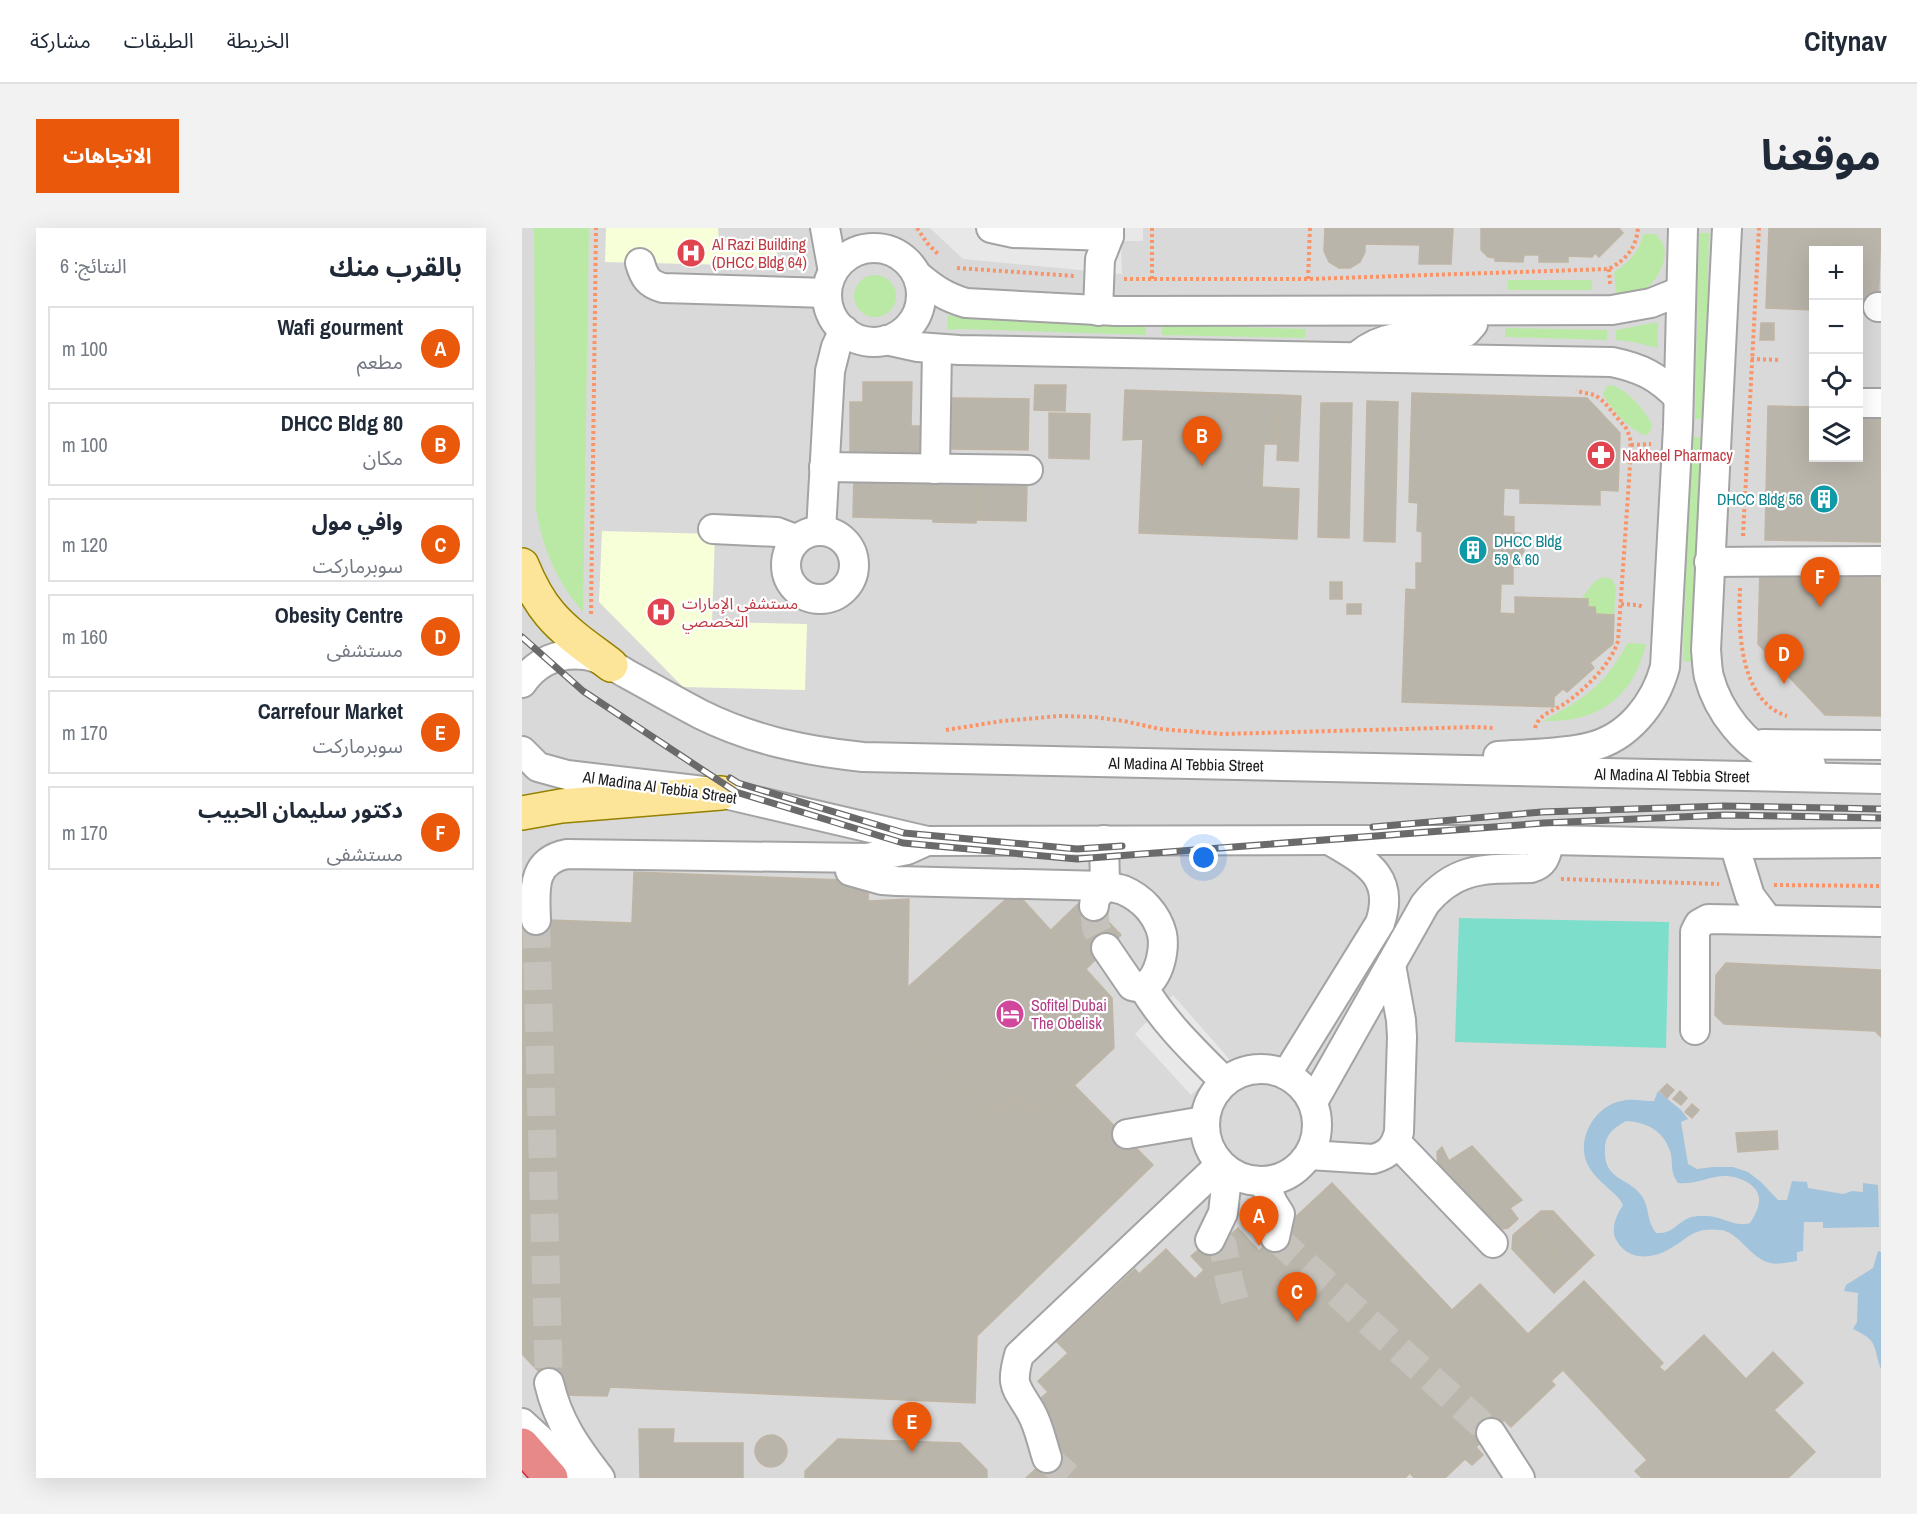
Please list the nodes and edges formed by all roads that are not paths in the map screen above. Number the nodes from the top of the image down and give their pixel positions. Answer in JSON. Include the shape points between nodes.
{"nodes":[{"id":1,"x":825,"y":228,"type":"edge"},
{"id":2,"x":991,"y":228,"type":"edge"},
{"id":3,"x":1683,"y":228,"type":"edge"},
{"id":4,"x":1727,"y":228,"type":"edge"},
{"id":5,"x":1109,"y":235,"type":"edge"},
{"id":6,"x":886,"y":240,"type":"edge"},
{"id":7,"x":645,"y":263,"type":"dead end"},
{"id":8,"x":916,"y":275,"type":"junction"},
{"id":9,"x":830,"y":282,"type":"junction"},
{"id":10,"x":1681,"y":291,"type":"junction"},
{"id":11,"x":1107,"y":311,"type":"junction"},
{"id":12,"x":1466,"y":311,"type":"junction"},
{"id":13,"x":844,"y":330,"type":"junction"},
{"id":14,"x":886,"y":340,"type":"junction"},
{"id":15,"x":937,"y":349,"type":"junction"},
{"id":16,"x":1357,"y":357,"type":"junction"},
{"id":17,"x":1678,"y":397,"type":"junction"},
{"id":18,"x":824,"y":467,"type":"junction"},
{"id":19,"x":935,"y":469,"type":"junction"},
{"id":20,"x":1028,"y":470,"type":"dead end"},
{"id":21,"x":821,"y":531,"type":"junction"},
{"id":22,"x":721,"y":540,"type":"dead end"},
{"id":23,"x":791,"y":547,"type":"junction"},
{"id":24,"x":1873,"y":554,"type":"edge"},
{"id":25,"x":1709,"y":562,"type":"junction"},
{"id":26,"x":522,"y":565,"type":"edge"},
{"id":27,"x":611,"y":664,"type":"junction"},
{"id":28,"x":522,"y":683,"type":"edge"},
{"id":29,"x":1754,"y":744,"type":"junction"},
{"id":30,"x":1881,"y":745,"type":"edge"},
{"id":31,"x":522,"y":752,"type":"edge"},
{"id":32,"x":1429,"y":770,"type":"junction"},
{"id":33,"x":1852,"y":778,"type":"junction"},
{"id":34,"x":1881,"y":779,"type":"edge"},
{"id":35,"x":721,"y":793,"type":"junction"},
{"id":36,"x":522,"y":813,"type":"edge"},
{"id":37,"x":1104,"y":840,"type":"junction"},
{"id":38,"x":1329,"y":840,"type":"junction"},
{"id":39,"x":1550,"y":840,"type":"junction"},
{"id":40,"x":927,"y":841,"type":"junction"},
{"id":41,"x":1881,"y":843,"type":"edge"},
{"id":42,"x":1734,"y":844,"type":"junction"},
{"id":43,"x":850,"y":871,"type":"dead end"},
{"id":44,"x":1099,"y":896,"type":"junction"},
{"id":45,"x":536,"y":920,"type":"tunnel mouth"},
{"id":46,"x":1768,"y":920,"type":"junction"},
{"id":47,"x":1881,"y":922,"type":"edge"},
{"id":48,"x":1106,"y":948,"type":"tunnel mouth"},
{"id":49,"x":1391,"y":965,"type":"junction"},
{"id":50,"x":1143,"y":987,"type":"junction"},
{"id":51,"x":1695,"y":1030,"type":"dead end"},
{"id":52,"x":1286,"y":1075,"type":"junction"},
{"id":53,"x":1225,"y":1082,"type":"junction"},
{"id":54,"x":1313,"y":1102,"type":"junction"},
{"id":55,"x":1205,"y":1130,"type":"junction"},
{"id":56,"x":1133,"y":1141,"type":"dead end"},
{"id":57,"x":1396,"y":1142,"type":"junction"},
{"id":58,"x":1309,"y":1155,"type":"junction"},
{"id":59,"x":1225,"y":1169,"type":"junction"},
{"id":60,"x":1264,"y":1182,"type":"junction"},
{"id":61,"x":1275,"y":1236,"type":"dead end"},
{"id":62,"x":1210,"y":1240,"type":"dead end"},
{"id":63,"x":1493,"y":1243,"type":"dead end"},
{"id":64,"x":549,"y":1383,"type":"tunnel mouth"},
{"id":65,"x":522,"y":1423,"type":"edge"},
{"id":66,"x":1491,"y":1433,"type":"tunnel mouth"},
{"id":67,"x":522,"y":1445,"type":"edge"},
{"id":68,"x":1047,"y":1458,"type":"tunnel mouth"},
{"id":69,"x":551,"y":1478,"type":"edge"},
{"id":70,"x":577,"y":1478,"type":"edge"},
{"id":71,"x":600,"y":1478,"type":"edge"},
{"id":72,"x":1520,"y":1478,"type":"edge"}],
"edges":[{"from":1,"to":9,"type":"street"},
{"from":2,"to":5,"type":"street","via":[[1014,233]]},
{"from":3,"to":10,"type":"street"},
{"from":4,"to":25,"type":"street"},
{"from":5,"to":11,"type":"street","via":[[1115,260]]},
{"from":6,"to":8,"type":"street"},
{"from":6,"to":9,"type":"street","via":[[880,249],[866,249],[841,261]]},
{"from":7,"to":9,"type":"street","via":[[673,276]]},
{"from":8,"to":11,"type":"street","via":[[937,292],[966,303]]},
{"from":8,"to":14,"type":"street","via":[[921,288],[916,315],[909,326]]},
{"from":9,"to":13,"type":"street","via":[[831,314]]},
{"from":10,"to":12,"type":"street","via":[[1651,303],[1612,310]]},
{"from":10,"to":17,"type":"street"},
{"from":11,"to":12,"type":"street"},
{"from":12,"to":16,"type":"street","via":[[1473,324],[1466,332],[1385,340]]},
{"from":13,"to":14,"type":"street","via":[[863,340]]},
{"from":13,"to":18,"type":"street","via":[[830,370]]},
{"from":14,"to":15,"type":"street"},
{"from":15,"to":16,"type":"street"},
{"from":15,"to":19,"type":"street"},
{"from":16,"to":17,"type":"street","via":[[1612,362],[1649,373]]},
{"from":17,"to":32,"type":"street","via":[[1665,667],[1651,703],[1624,731],[1589,747],[1457,759]]},
{"from":18,"to":19,"type":"street"},
{"from":18,"to":21,"type":"street"},
{"from":19,"to":20,"type":"street"},
{"from":21,"to":23,"type":"street","via":[[802,536]]},
{"from":21,"to":23,"type":"street","via":[[831,532],[848,544],[854,563],[850,582],[834,596],[815,598],[796,589],[787,572]]},
{"from":22,"to":23,"type":"street","via":[[777,532],[790,537]]},
{"from":24,"to":25,"type":"street"},
{"from":25,"to":29,"type":"street","via":[[1709,677],[1729,718]]},
{"from":26,"to":27,"type":"main road","via":[[549,613]]},
{"from":27,"to":28,"type":"street","name":"Al Madina Al Tebbia Street","via":[[586,655],[557,656],[532,669]]},
{"from":27,"to":32,"type":"street","name":"Al Madina Al Tebbia Street","via":[[735,730],[819,752],[863,757]]},
{"from":29,"to":30,"type":"street"},
{"from":29,"to":33,"type":"street","via":[[1777,759],[1832,767]]},
{"from":31,"to":35,"type":"street","name":"Al Madina Al Tebbia Street","via":[[538,767],[567,775]]},
{"from":32,"to":33,"type":"street","name":"Al Madina Al Tebbia Street"},
{"from":33,"to":34,"type":"street","name":"Al Madina Al Tebbia Street"},
{"from":35,"to":36,"type":"main road","via":[[561,806]]},
{"from":35,"to":40,"type":"street","name":"Al Madina Al Tebbia Street"},
{"from":37,"to":38,"type":"street","name":"Al Madina Al Tebbia Street"},
{"from":37,"to":40,"type":"street","name":"Al Madina Al Tebbia Street"},
{"from":37,"to":44,"type":"street"},
{"from":38,"to":39,"type":"street","name":"Al Madina Al Tebbia Street"},
{"from":38,"to":52,"type":"street","via":[[1377,874],[1385,898],[1384,911]]},
{"from":39,"to":42,"type":"street","name":"Al Madina Al Tebbia Street"},
{"from":39,"to":49,"type":"street","via":[[1544,861],[1538,866],[1471,871],[1445,884],[1425,904]]},
{"from":40,"to":45,"type":"street","via":[[907,850],[867,858],[555,857],[538,875]]},
{"from":41,"to":42,"type":"street","name":"Al Madina Al Tebbia Street"},
{"from":42,"to":46,"type":"street","via":[[1750,896]]},
{"from":43,"to":44,"type":"street","via":[[882,880]]},
{"from":44,"to":50,"type":"street","via":[[1122,889],[1140,900],[1158,923],[1161,957],[1154,976]]},
{"from":46,"to":47,"type":"street"},
{"from":46,"to":51,"type":"street","via":[[1717,918],[1699,924],[1695,932]]},
{"from":48,"to":50,"type":"street","via":[[1132,986]]},
{"from":49,"to":54,"type":"street"},
{"from":49,"to":57,"type":"street","via":[[1402,1037]]},
{"from":50,"to":53,"type":"street","via":[[1173,1029]]},
{"from":52,"to":53,"type":"street","via":[[1254,1069]]},
{"from":52,"to":54,"type":"street"},
{"from":53,"to":55,"type":"street","via":[[1208,1107]]},
{"from":54,"to":58,"type":"street","via":[[1316,1138]]},
{"from":55,"to":56,"type":"street"},
{"from":55,"to":59,"type":"street","via":[[1211,1152]]},
{"from":57,"to":58,"type":"street","via":[[1391,1150],[1372,1159]]},
{"from":57,"to":63,"type":"street"},
{"from":58,"to":60,"type":"street","via":[[1298,1169]]},
{"from":59,"to":60,"type":"street","via":[[1246,1180]]},
{"from":59,"to":62,"type":"street","via":[[1223,1214]]},
{"from":59,"to":68,"type":"street","via":[[1018,1355],[1013,1374],[1018,1394],[1032,1413]]},
{"from":60,"to":61,"type":"street","via":[[1280,1214]]},
{"from":64,"to":71,"type":"street","via":[[566,1430]]},
{"from":65,"to":70,"type":"street"},
{"from":66,"to":72,"type":"street"},
{"from":67,"to":69,"type":"highway"}]}
